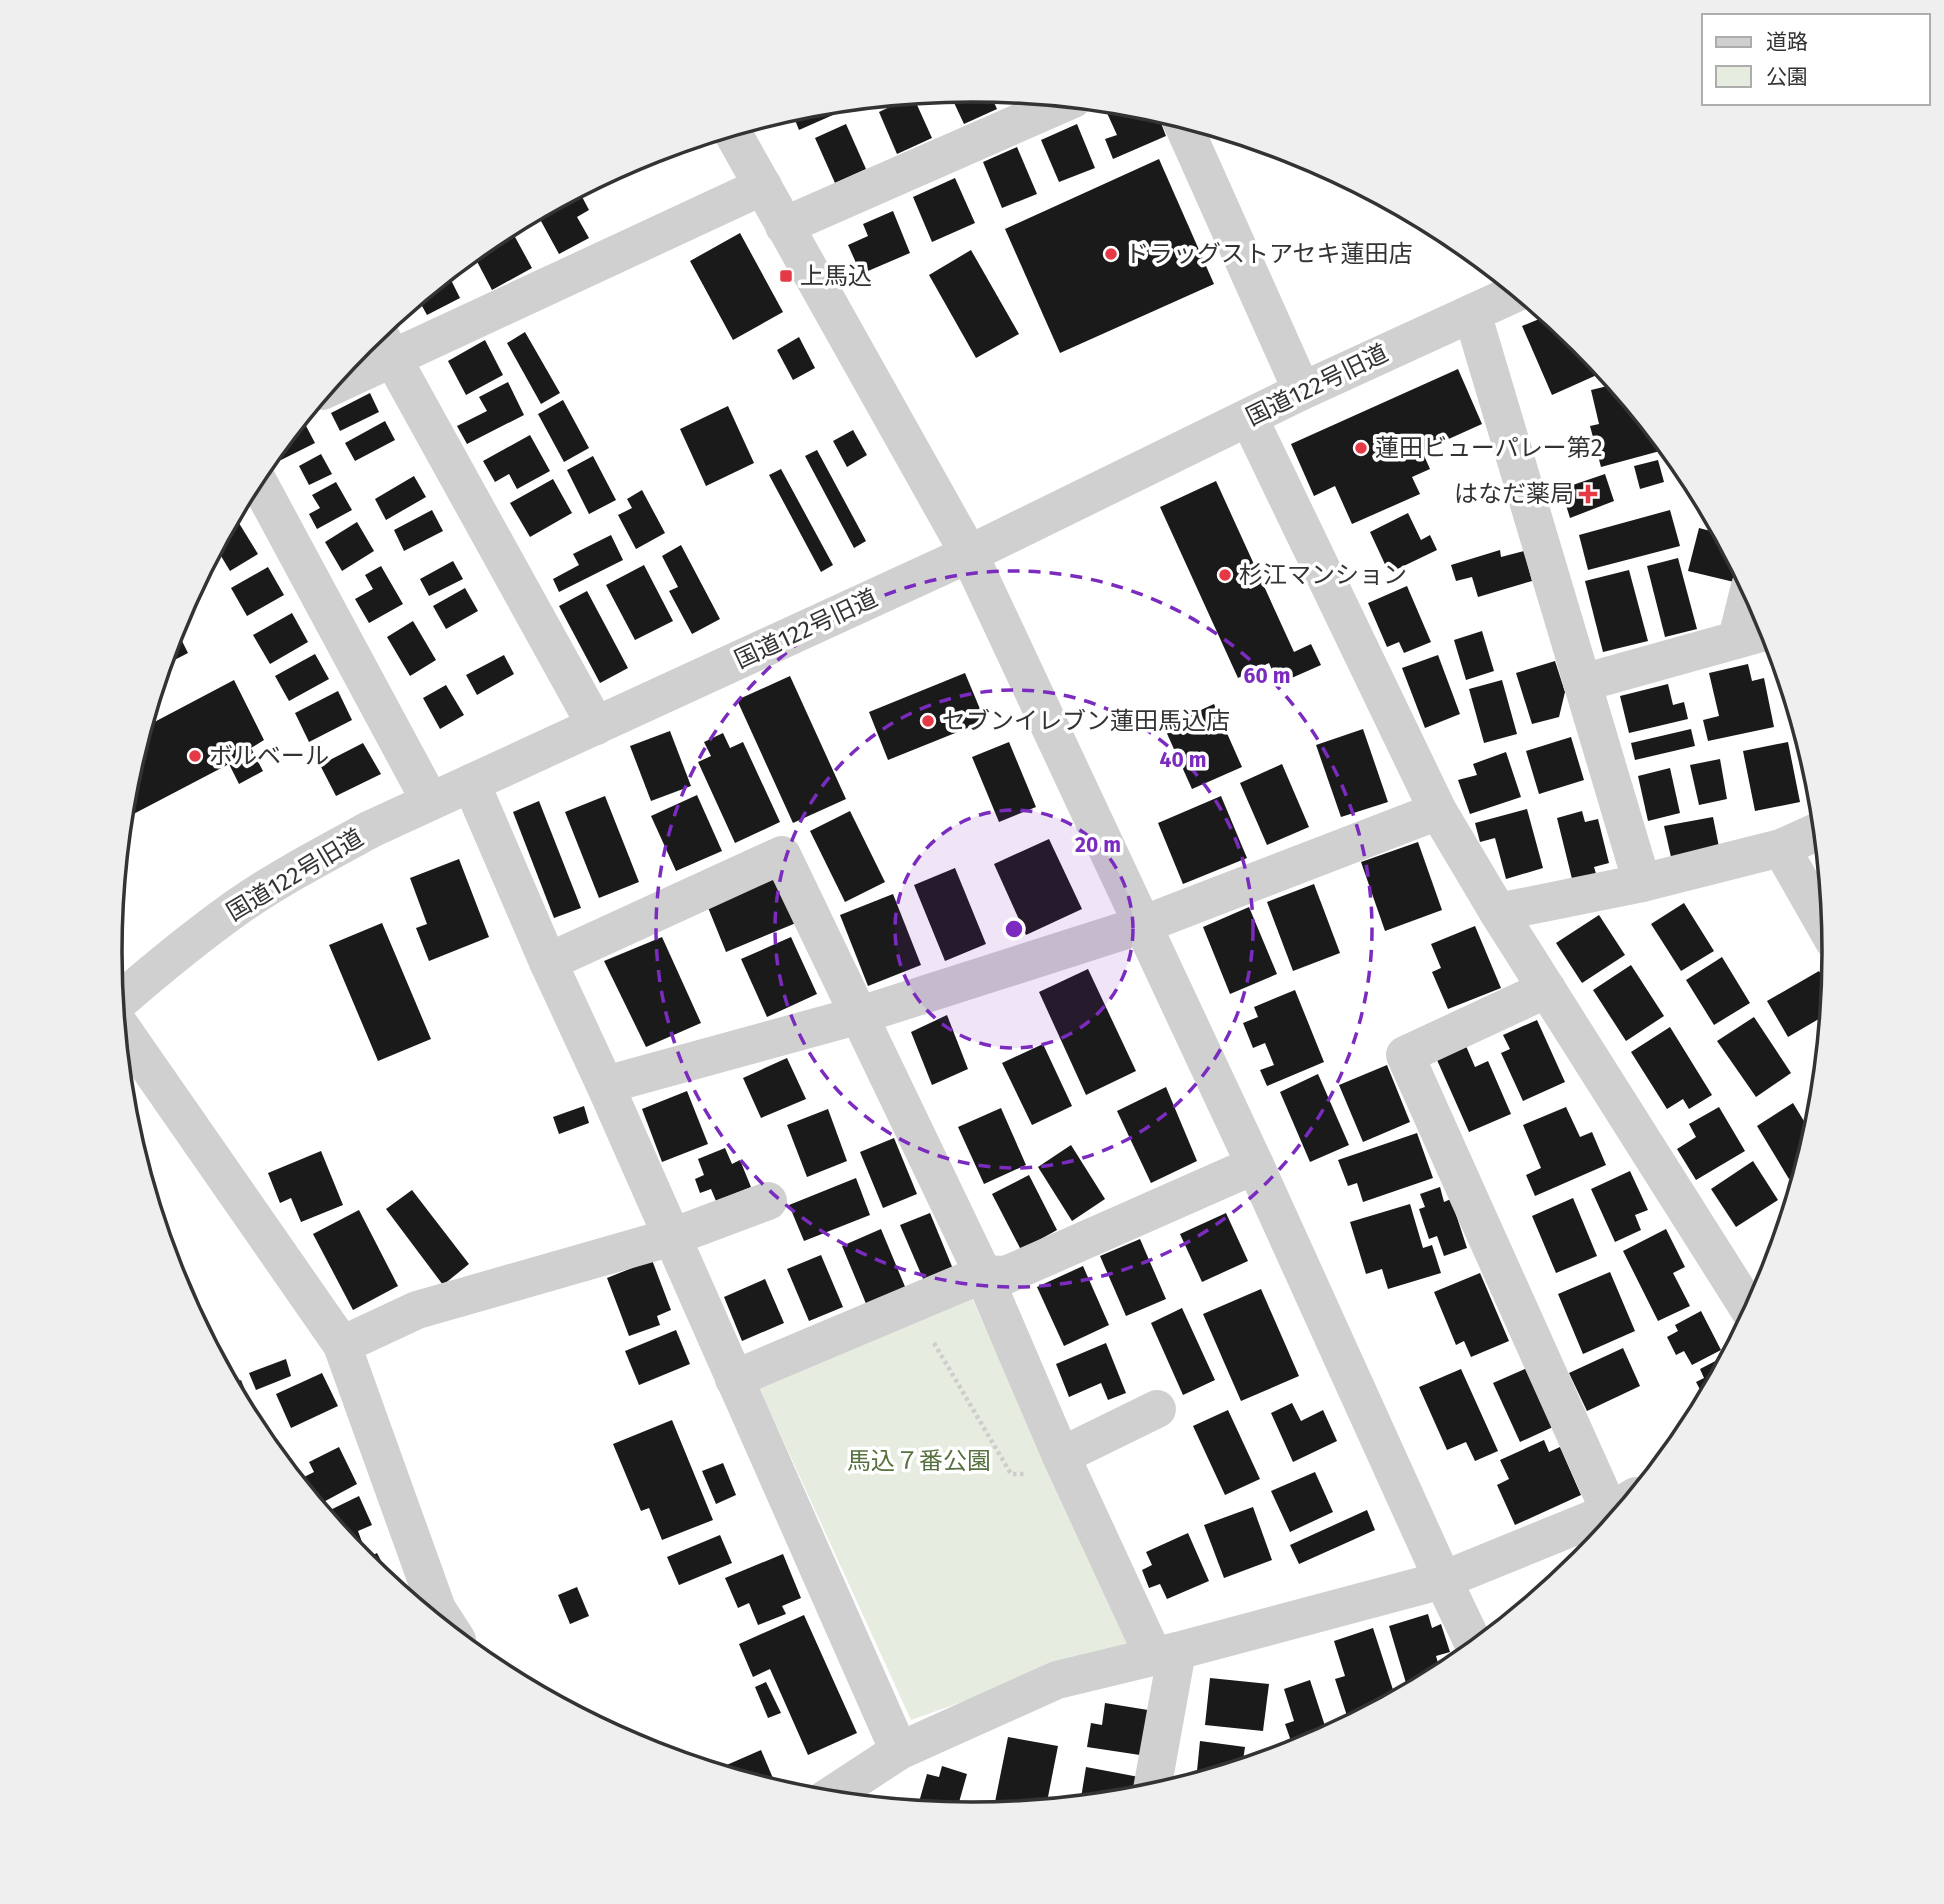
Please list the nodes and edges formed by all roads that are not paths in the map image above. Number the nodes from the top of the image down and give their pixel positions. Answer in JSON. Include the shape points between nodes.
{"nodes":[{"id":1,"x":1057,"y":106,"type":"edge"},
{"id":2,"x":1185,"y":128,"type":"edge"},
{"id":3,"x":734,"y":136,"type":"edge"},
{"id":4,"x":762,"y":186,"type":"junction"},
{"id":5,"x":784,"y":226,"type":"junction"},
{"id":6,"x":1511,"y":295,"type":"edge"},
{"id":7,"x":1472,"y":313,"type":"junction"},
{"id":8,"x":385,"y":344,"type":"edge"},
{"id":9,"x":360,"y":363,"type":"edge"},
{"id":10,"x":1302,"y":391,"type":"junction"},
{"id":11,"x":1249,"y":418,"type":"junction"},
{"id":12,"x":261,"y":486,"type":"edge"},
{"id":13,"x":969,"y":554,"type":"junction"},
{"id":14,"x":1752,"y":615,"type":"edge"},
{"id":15,"x":1754,"y":634,"type":"edge"},
{"id":16,"x":1582,"y":683,"type":"junction"},
{"id":17,"x":596,"y":726,"type":"junction"},
{"id":18,"x":471,"y":783,"type":"junction"},
{"id":19,"x":430,"y":801,"type":"junction"},
{"id":20,"x":1438,"y":811,"type":"junction"},
{"id":21,"x":1814,"y":833,"type":"edge"},
{"id":22,"x":1781,"y":848,"type":"junction"},
{"id":23,"x":1642,"y":883,"type":"junction"},
{"id":24,"x":1498,"y":912,"type":"junction"},
{"id":25,"x":1822,"y":920,"type":"edge"},
{"id":26,"x":1142,"y":925,"type":"junction"},
{"id":27,"x":548,"y":962,"type":"junction"},
{"id":28,"x":1547,"y":989,"type":"junction"},
{"id":29,"x":123,"y":998,"type":"edge"},
{"id":30,"x":860,"y":1015,"type":"junction"},
{"id":31,"x":126,"y":1034,"type":"edge"},
{"id":32,"x":605,"y":1086,"type":"junction"},
{"id":33,"x":1255,"y":1165,"type":"junction"},
{"id":34,"x":768,"y":1201,"type":"dead end"},
{"id":35,"x":672,"y":1237,"type":"junction"},
{"id":36,"x":983,"y":1274,"type":"junction"},
{"id":37,"x":1746,"y":1304,"type":"edge"},
{"id":38,"x":342,"y":1345,"type":"junction"},
{"id":39,"x":734,"y":1378,"type":"junction"},
{"id":40,"x":1157,"y":1409,"type":"dead end"},
{"id":41,"x":1047,"y":1465,"type":"junction"},
{"id":42,"x":1621,"y":1501,"type":"edge"},
{"id":43,"x":1616,"y":1507,"type":"edge"},
{"id":44,"x":1443,"y":1580,"type":"junction"},
{"id":45,"x":436,"y":1612,"type":"edge"},
{"id":46,"x":1472,"y":1640,"type":"edge"},
{"id":47,"x":1166,"y":1654,"type":"junction"},
{"id":48,"x":900,"y":1751,"type":"junction"},
{"id":49,"x":1152,"y":1783,"type":"edge"},
{"id":50,"x":838,"y":1791,"type":"edge"}],
"edges":[{"from":1,"to":5,"type":"street"},
{"from":2,"to":10,"type":"street"},
{"from":3,"to":4,"type":"street"},
{"from":4,"to":5,"type":"street"},
{"from":4,"to":8,"type":"street"},
{"from":5,"to":13,"type":"street"},
{"from":6,"to":7,"type":"street","name":"国道122号旧道"},
{"from":7,"to":10,"type":"street","name":"国道122号旧道"},
{"from":7,"to":16,"type":"street"},
{"from":8,"to":9,"type":"street"},
{"from":8,"to":17,"type":"street"},
{"from":10,"to":11,"type":"street","name":"国道122号旧道"},
{"from":11,"to":13,"type":"street","name":"国道122号旧道"},
{"from":11,"to":20,"type":"street"},
{"from":12,"to":19,"type":"street"},
{"from":13,"to":17,"type":"street","name":"国道122号旧道"},
{"from":13,"to":26,"type":"street"},
{"from":14,"to":15,"type":"street"},
{"from":15,"to":16,"type":"street"},
{"from":16,"to":23,"type":"street"},
{"from":17,"to":18,"type":"street","name":"国道122号旧道"},
{"from":18,"to":19,"type":"street","name":"国道122号旧道"},
{"from":18,"to":27,"type":"street"},
{"from":19,"to":29,"type":"street","name":"国道122号旧道","via":[[302,866],[237,908]]},
{"from":20,"to":24,"type":"street"},
{"from":20,"to":26,"type":"street"},
{"from":21,"to":22,"type":"street"},
{"from":22,"to":23,"type":"street"},
{"from":22,"to":25,"type":"street"},
{"from":23,"to":24,"type":"street"},
{"from":24,"to":28,"type":"street"},
{"from":26,"to":30,"type":"street"},
{"from":26,"to":33,"type":"street"},
{"from":27,"to":30,"type":"street","via":[[782,855]]},
{"from":27,"to":32,"type":"street"},
{"from":28,"to":37,"type":"street"},
{"from":28,"to":42,"type":"street","via":[[1405,1055]]},
{"from":30,"to":32,"type":"street"},
{"from":30,"to":36,"type":"street"},
{"from":31,"to":38,"type":"street"},
{"from":32,"to":35,"type":"street"},
{"from":33,"to":36,"type":"street","via":[[1006,1275]]},
{"from":33,"to":44,"type":"street"},
{"from":34,"to":35,"type":"street"},
{"from":35,"to":38,"type":"street","via":[[417,1310]]},
{"from":35,"to":39,"type":"street"},
{"from":36,"to":39,"type":"street"},
{"from":36,"to":41,"type":"street"},
{"from":38,"to":45,"type":"street"},
{"from":39,"to":48,"type":"street"},
{"from":40,"to":41,"type":"street"},
{"from":41,"to":47,"type":"street"},
{"from":43,"to":44,"type":"street"},
{"from":44,"to":46,"type":"street"},
{"from":44,"to":47,"type":"street"},
{"from":47,"to":48,"type":"street","via":[[1057,1680]]},
{"from":47,"to":49,"type":"street"},
{"from":48,"to":50,"type":"street"}]}
